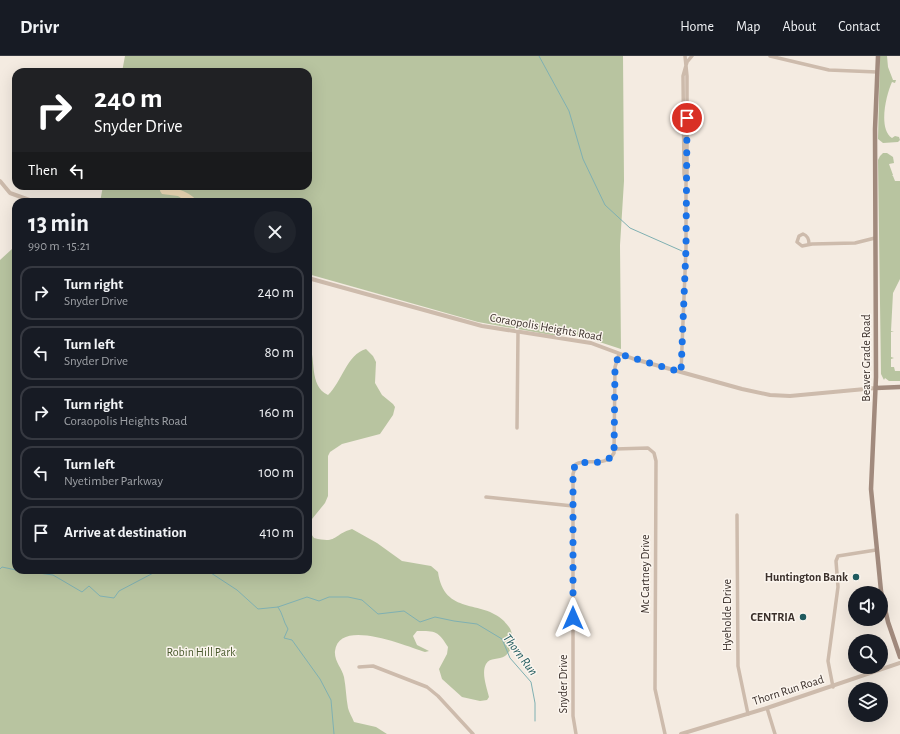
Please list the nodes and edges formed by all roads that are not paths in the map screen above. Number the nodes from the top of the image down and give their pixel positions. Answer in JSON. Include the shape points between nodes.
{"nodes":[{"id":1,"x":685,"y":56,"type":"edge"},
{"id":2,"x":692,"y":56,"type":"edge"},
{"id":3,"x":770,"y":56,"type":"edge"},
{"id":4,"x":878,"y":56,"type":"edge"},
{"id":5,"x":685,"y":67,"type":"junction"},
{"id":6,"x":877,"y":72,"type":"junction"},
{"id":7,"x":0,"y":181,"type":"edge"},
{"id":8,"x":24,"y":198,"type":"edge"},
{"id":9,"x":876,"y":238,"type":"junction"},
{"id":10,"x":809,"y":244,"type":"dead end"},
{"id":11,"x":312,"y":279,"type":"edge"},
{"id":12,"x":518,"y":333,"type":"junction"},
{"id":13,"x":619,"y":354,"type":"junction"},
{"id":14,"x":681,"y":372,"type":"junction"},
{"id":15,"x":900,"y":386,"type":"edge"},
{"id":16,"x":876,"y":388,"type":"junction"},
{"id":17,"x":516,"y":428,"type":"dead end"},
{"id":18,"x":615,"y":449,"type":"junction"},
{"id":19,"x":486,"y":497,"type":"dead end"},
{"id":20,"x":573,"y":506,"type":"junction"},
{"id":21,"x":737,"y":515,"type":"dead end"},
{"id":22,"x":876,"y":550,"type":"junction"},
{"id":23,"x":900,"y":657,"type":"edge"},
{"id":24,"x":900,"y":663,"type":"edge"},
{"id":25,"x":359,"y":667,"type":"dead end"},
{"id":26,"x":832,"y":687,"type":"junction"},
{"id":27,"x":767,"y":708,"type":"junction"},
{"id":28,"x":748,"y":714,"type":"junction"},
{"id":29,"x":693,"y":732,"type":"edge"},
{"id":30,"x":473,"y":734,"type":"edge"},
{"id":31,"x":576,"y":734,"type":"edge"},
{"id":32,"x":665,"y":734,"type":"edge"},
{"id":33,"x":681,"y":734,"type":"edge"},
{"id":34,"x":775,"y":734,"type":"edge"}],
"edges":[{"from":1,"to":5,"type":"street"},
{"from":2,"to":5,"type":"street"},
{"from":3,"to":6,"type":"street","via":[[829,70]]},
{"from":4,"to":6,"type":"main road","name":"Beaver Grade Road"},
{"from":5,"to":14,"type":"street","via":[[683,76],[686,248]]},
{"from":6,"to":9,"type":"main road","name":"Beaver Grade Road"},
{"from":7,"to":8,"type":"street","via":[[10,193]]},
{"from":9,"to":10,"type":"street","via":[[855,243]]},
{"from":9,"to":16,"type":"main road","name":"Beaver Grade Road"},
{"from":11,"to":12,"type":"street","name":"Coraopolis Heights Road","via":[[482,326]]},
{"from":12,"to":13,"type":"street","name":"Coraopolis Heights Road","via":[[591,343]]},
{"from":12,"to":17,"type":"street"},
{"from":13,"to":14,"type":"street","name":"Coraopolis Heights Road"},
{"from":13,"to":18,"type":"street","via":[[615,372]]},
{"from":14,"to":16,"type":"street","name":"Coraopolis Heights Road","via":[[776,396]]},
{"from":15,"to":16,"type":"main road","name":"Coraopolis Heights Road"},
{"from":16,"to":22,"type":"main road","name":"Beaver Grade Road","via":[[870,480]]},
{"from":18,"to":20,"type":"street","name":"Snyder Drive","via":[[607,461],[576,464],[573,474]]},
{"from":18,"to":32,"type":"street","name":"Mc Cartney Drive","via":[[648,448],[654,453],[656,461],[655,689]]},
{"from":19,"to":20,"type":"street"},
{"from":20,"to":31,"type":"street","name":"Snyder Drive","via":[[573,716]]},
{"from":21,"to":28,"type":"street","name":"Hyeholde Drive","via":[[738,666]]},
{"from":22,"to":23,"type":"main road","name":"Beaver Grade Road","via":[[883,599]]},
{"from":22,"to":26,"type":"street","via":[[838,556],[836,560],[838,587],[828,661]]},
{"from":24,"to":26,"type":"street","name":"Thorn Run Road"},
{"from":25,"to":30,"type":"street","via":[[373,666],[427,687]]},
{"from":26,"to":27,"type":"street","name":"Thorn Run Road"},
{"from":27,"to":28,"type":"street","name":"Thorn Run Road"},
{"from":27,"to":34,"type":"street"},
{"from":28,"to":29,"type":"street","name":"Thorn Run Road"},
{"from":29,"to":33,"type":"street","name":"Thorn Run Road"}]}
